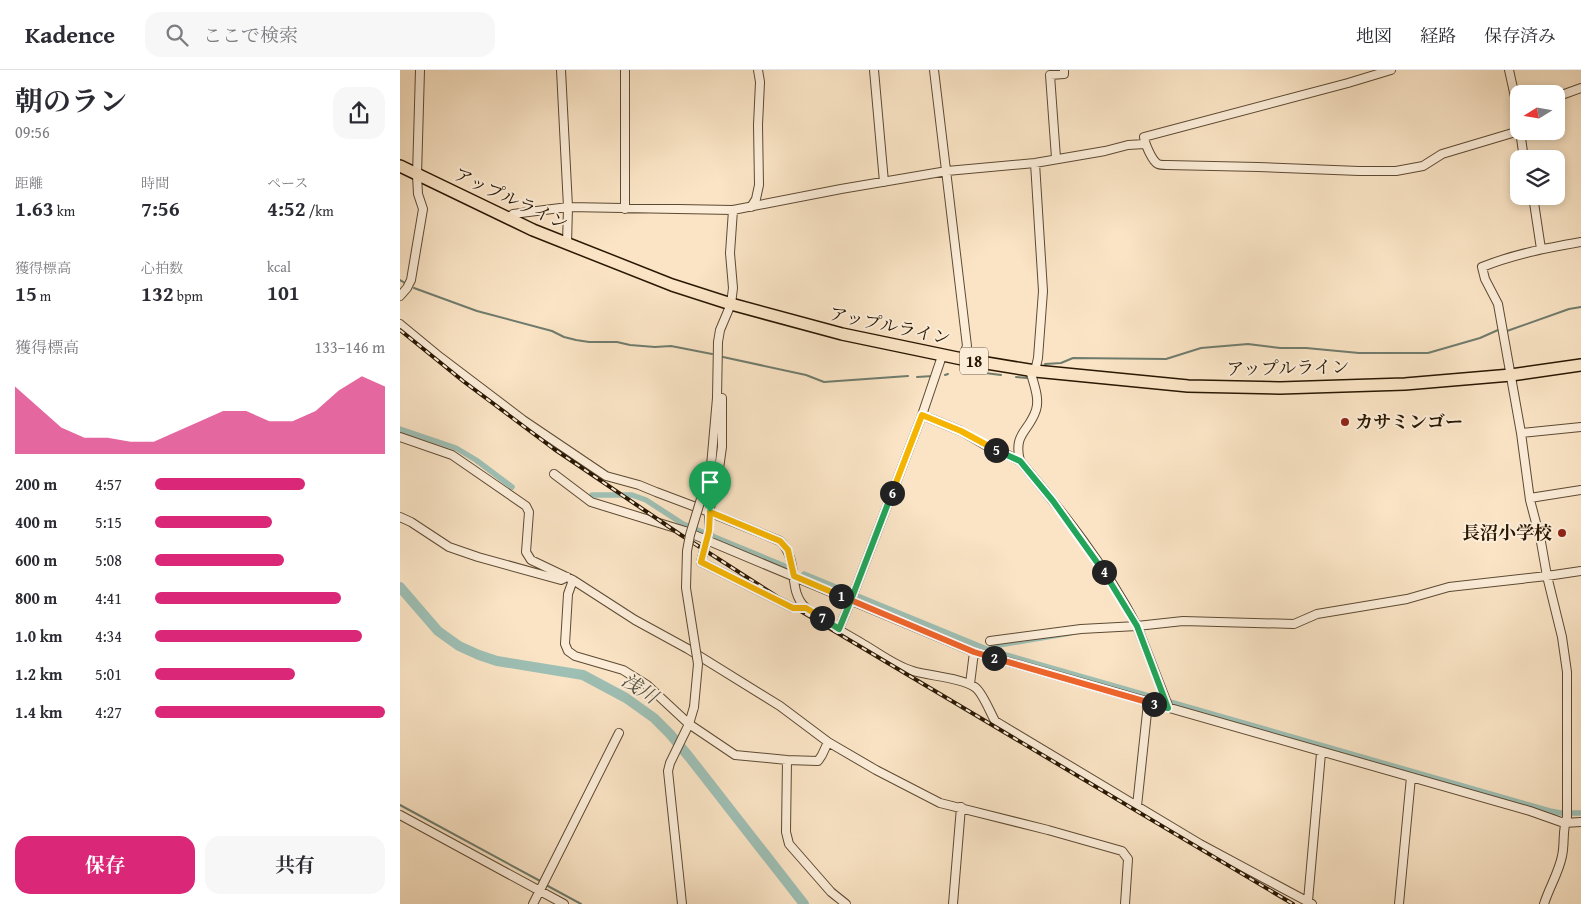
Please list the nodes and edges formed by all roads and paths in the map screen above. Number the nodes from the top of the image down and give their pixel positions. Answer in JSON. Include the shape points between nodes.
{"nodes":[{"id":1,"x":420,"y":70,"type":"edge"},
{"id":2,"x":561,"y":70,"type":"edge"},
{"id":3,"x":625,"y":70,"type":"edge"},
{"id":4,"x":758,"y":70,"type":"edge"},
{"id":5,"x":874,"y":70,"type":"edge"},
{"id":6,"x":934,"y":70,"type":"edge"},
{"id":7,"x":1064,"y":70,"type":"edge"},
{"id":8,"x":1391,"y":70,"type":"edge"},
{"id":9,"x":1509,"y":70,"type":"edge"},
{"id":10,"x":1512,"y":85,"type":"edge"},
{"id":11,"x":1581,"y":88,"type":"edge"},
{"id":12,"x":1565,"y":93,"type":"edge"},
{"id":13,"x":1510,"y":134,"type":"edge"},
{"id":14,"x":1145,"y":144,"type":"junction"},
{"id":15,"x":1056,"y":158,"type":"junction"},
{"id":16,"x":1035,"y":163,"type":"junction"},
{"id":17,"x":400,"y":166,"type":"edge"},
{"id":18,"x":947,"y":171,"type":"junction"},
{"id":19,"x":417,"y":176,"type":"junction"},
{"id":20,"x":884,"y":182,"type":"junction"},
{"id":21,"x":1534,"y":205,"type":"edge"},
{"id":22,"x":751,"y":207,"type":"junction"},
{"id":23,"x":568,"y":208,"type":"junction"},
{"id":24,"x":625,"y":209,"type":"junction"},
{"id":25,"x":733,"y":210,"type":"junction"},
{"id":26,"x":508,"y":219,"type":"junction"},
{"id":27,"x":1581,"y":242,"type":"edge"},
{"id":28,"x":567,"y":244,"type":"junction"},
{"id":29,"x":1541,"y":249,"type":"junction"},
{"id":30,"x":400,"y":296,"type":"edge"},
{"id":31,"x":731,"y":304,"type":"junction"},
{"id":32,"x":400,"y":324,"type":"edge"},
{"id":33,"x":942,"y":356,"type":"junction"},
{"id":34,"x":962,"y":359,"type":"junction"},
{"id":35,"x":1581,"y":365,"type":"edge"},
{"id":36,"x":1032,"y":371,"type":"junction"},
{"id":37,"x":1511,"y":375,"type":"junction"},
{"id":38,"x":717,"y":398,"type":"junction"},
{"id":39,"x":922,"y":415,"type":"junction"},
{"id":40,"x":1581,"y":427,"type":"edge"},
{"id":41,"x":1521,"y":433,"type":"junction"},
{"id":42,"x":400,"y":437,"type":"edge"},
{"id":43,"x":1020,"y":461,"type":"junction"},
{"id":44,"x":554,"y":474,"type":"dead end"},
{"id":45,"x":1581,"y":490,"type":"edge"},
{"id":46,"x":1530,"y":498,"type":"junction"},
{"id":47,"x":710,"y":512,"type":"junction"},
{"id":48,"x":400,"y":517,"type":"edge"},
{"id":49,"x":707,"y":536,"type":"junction"},
{"id":50,"x":1581,"y":571,"type":"edge"},
{"id":51,"x":794,"y":576,"type":"junction"},
{"id":52,"x":1547,"y":576,"type":"junction"},
{"id":53,"x":570,"y":579,"type":"junction"},
{"id":54,"x":853,"y":596,"type":"junction"},
{"id":55,"x":806,"y":608,"type":"junction"},
{"id":56,"x":1137,"y":626,"type":"junction"},
{"id":57,"x":839,"y":629,"type":"junction"},
{"id":58,"x":990,"y":642,"type":"dead end"},
{"id":59,"x":974,"y":652,"type":"junction"},
{"id":60,"x":970,"y":684,"type":"junction"},
{"id":61,"x":1148,"y":703,"type":"junction"},
{"id":62,"x":1167,"y":703,"type":"junction"},
{"id":63,"x":689,"y":724,"type":"junction"},
{"id":64,"x":619,"y":733,"type":"dead end"},
{"id":65,"x":828,"y":742,"type":"junction"},
{"id":66,"x":1321,"y":753,"type":"junction"},
{"id":67,"x":787,"y":760,"type":"junction"},
{"id":68,"x":1411,"y":777,"type":"junction"},
{"id":69,"x":1137,"y":806,"type":"junction"},
{"id":70,"x":961,"y":808,"type":"junction"},
{"id":71,"x":400,"y":815,"type":"edge"},
{"id":72,"x":1566,"y":817,"type":"junction"},
{"id":73,"x":1581,"y":822,"type":"edge"},
{"id":74,"x":540,"y":891,"type":"junction"},
{"id":75,"x":1310,"y":903,"type":"edge"},
{"id":76,"x":532,"y":904,"type":"edge"},
{"id":77,"x":564,"y":904,"type":"edge"},
{"id":78,"x":682,"y":904,"type":"edge"},
{"id":79,"x":846,"y":904,"type":"edge"},
{"id":80,"x":953,"y":904,"type":"edge"},
{"id":81,"x":1125,"y":904,"type":"edge"},
{"id":82,"x":1399,"y":904,"type":"edge"},
{"id":83,"x":1544,"y":904,"type":"edge"}],
"edges":[{"from":1,"to":19,"type":"street"},
{"from":2,"to":23,"type":"street"},
{"from":3,"to":24,"type":"street"},
{"from":4,"to":22,"type":"street","via":[[759,185]]},
{"from":5,"to":20,"type":"street"},
{"from":6,"to":18,"type":"street"},
{"from":7,"to":15,"type":"street","via":[[1064,74],[1050,75]]},
{"from":8,"to":14,"type":"street","via":[[1144,137]]},
{"from":9,"to":10,"type":"street"},
{"from":11,"to":12,"type":"street"},
{"from":13,"to":14,"type":"street","via":[[1442,154],[1423,166],[1396,170],[1167,165],[1155,161]]},
{"from":14,"to":15,"type":"street"},
{"from":15,"to":16,"type":"street"},
{"from":16,"to":18,"type":"street"},
{"from":16,"to":36,"type":"street","via":[[1043,291],[1038,358]]},
{"from":17,"to":19,"type":"highway","name":"アップルライン","number":"18"},
{"from":18,"to":20,"type":"street"},
{"from":18,"to":34,"type":"street","via":[[967,346]]},
{"from":19,"to":26,"type":"highway","name":"アップルライン","number":"18"},
{"from":19,"to":30,"type":"street","via":[[423,209],[411,280]]},
{"from":20,"to":22,"type":"street"},
{"from":21,"to":29,"type":"street"},
{"from":22,"to":25,"type":"street"},
{"from":23,"to":24,"type":"street"},
{"from":23,"to":26,"type":"street","via":[[513,214]]},
{"from":23,"to":28,"type":"street"},
{"from":24,"to":25,"type":"street"},
{"from":25,"to":31,"type":"street"},
{"from":26,"to":28,"type":"highway","name":"アップルライン","number":"18"},
{"from":27,"to":29,"type":"street"},
{"from":28,"to":31,"type":"highway","name":"アップルライン","number":"18"},
{"from":29,"to":37,"type":"street","via":[[1482,267],[1498,304]]},
{"from":31,"to":33,"type":"highway","name":"アップルライン","number":"18","via":[[842,334]]},
{"from":31,"to":38,"type":"street","via":[[718,342]]},
{"from":32,"to":47,"type":"street","via":[[523,420],[606,476]]},
{"from":33,"to":34,"type":"highway","name":"アップルライン","number":"18"},
{"from":33,"to":39,"type":"street"},
{"from":34,"to":36,"type":"highway","name":"アップルライン","number":"18"},
{"from":35,"to":37,"type":"highway","name":"アップルライン","number":"18"},
{"from":36,"to":37,"type":"highway","name":"アップルライン","number":"18","via":[[1188,386],[1280,388],[1405,384]]},
{"from":36,"to":43,"type":"street","via":[[1037,408],[1019,439]]},
{"from":37,"to":41,"type":"street"},
{"from":38,"to":47,"type":"street","via":[[722,398],[722,448]]},
{"from":38,"to":63,"type":"street","bridge":true,"via":[[711,466],[687,551],[686,588],[698,664]]},
{"from":39,"to":43,"type":"street"},
{"from":39,"to":54,"type":"street"},
{"from":40,"to":41,"type":"street"},
{"from":41,"to":46,"type":"street"},
{"from":42,"to":53,"type":"street","via":[[452,455],[526,506],[529,512],[526,552],[531,560]]},
{"from":43,"to":56,"type":"street","via":[[1104,571]]},
{"from":44,"to":49,"type":"street","via":[[591,502]]},
{"from":45,"to":46,"type":"street"},
{"from":46,"to":52,"type":"street"},
{"from":47,"to":49,"type":"street"},
{"from":47,"to":51,"type":"street","via":[[780,541],[788,550]]},
{"from":48,"to":53,"type":"street","via":[[449,547],[478,558],[561,580]]},
{"from":49,"to":51,"type":"street"},
{"from":49,"to":55,"type":"street","via":[[701,562],[793,608]]},
{"from":50,"to":52,"type":"street"},
{"from":51,"to":54,"type":"street"},
{"from":51,"to":55,"type":"street","via":[[799,600]]},
{"from":52,"to":56,"type":"street","via":[[1449,587],[1407,599],[1317,614],[1294,624],[1183,621]]},
{"from":52,"to":72,"type":"street","via":[[1562,637],[1566,672]]},
{"from":53,"to":63,"type":"street","via":[[565,644],[568,651],[631,675],[647,685]]},
{"from":53,"to":65,"type":"street","via":[[780,706]]},
{"from":54,"to":57,"type":"street"},
{"from":54,"to":59,"type":"street"},
{"from":55,"to":57,"type":"street"},
{"from":56,"to":58,"type":"street"},
{"from":56,"to":62,"type":"street"},
{"from":57,"to":60,"type":"street","via":[[901,667]]},
{"from":59,"to":60,"type":"street"},
{"from":59,"to":61,"type":"street"},
{"from":60,"to":69,"type":"street","via":[[978,689],[995,721]]},
{"from":61,"to":62,"type":"street"},
{"from":61,"to":69,"type":"street"},
{"from":62,"to":66,"type":"street"},
{"from":63,"to":67,"type":"street","via":[[735,755]]},
{"from":63,"to":78,"type":"street","via":[[668,772]]},
{"from":64,"to":74,"type":"street"},
{"from":65,"to":67,"type":"street","via":[[818,760]]},
{"from":65,"to":70,"type":"street","via":[[928,798]]},
{"from":66,"to":68,"type":"street"},
{"from":66,"to":75,"type":"street"},
{"from":67,"to":79,"type":"street","via":[[786,832],[789,844],[831,892]]},
{"from":68,"to":72,"type":"street","via":[[1530,811]]},
{"from":68,"to":82,"type":"street"},
{"from":69,"to":75,"type":"street"},
{"from":70,"to":80,"type":"street"},
{"from":70,"to":81,"type":"street","via":[[1122,851],[1128,859]]},
{"from":71,"to":74,"type":"street"},
{"from":72,"to":73,"type":"street"},
{"from":72,"to":83,"type":"street","via":[[1561,862]]},
{"from":74,"to":76,"type":"street"},
{"from":74,"to":77,"type":"street"}]}
